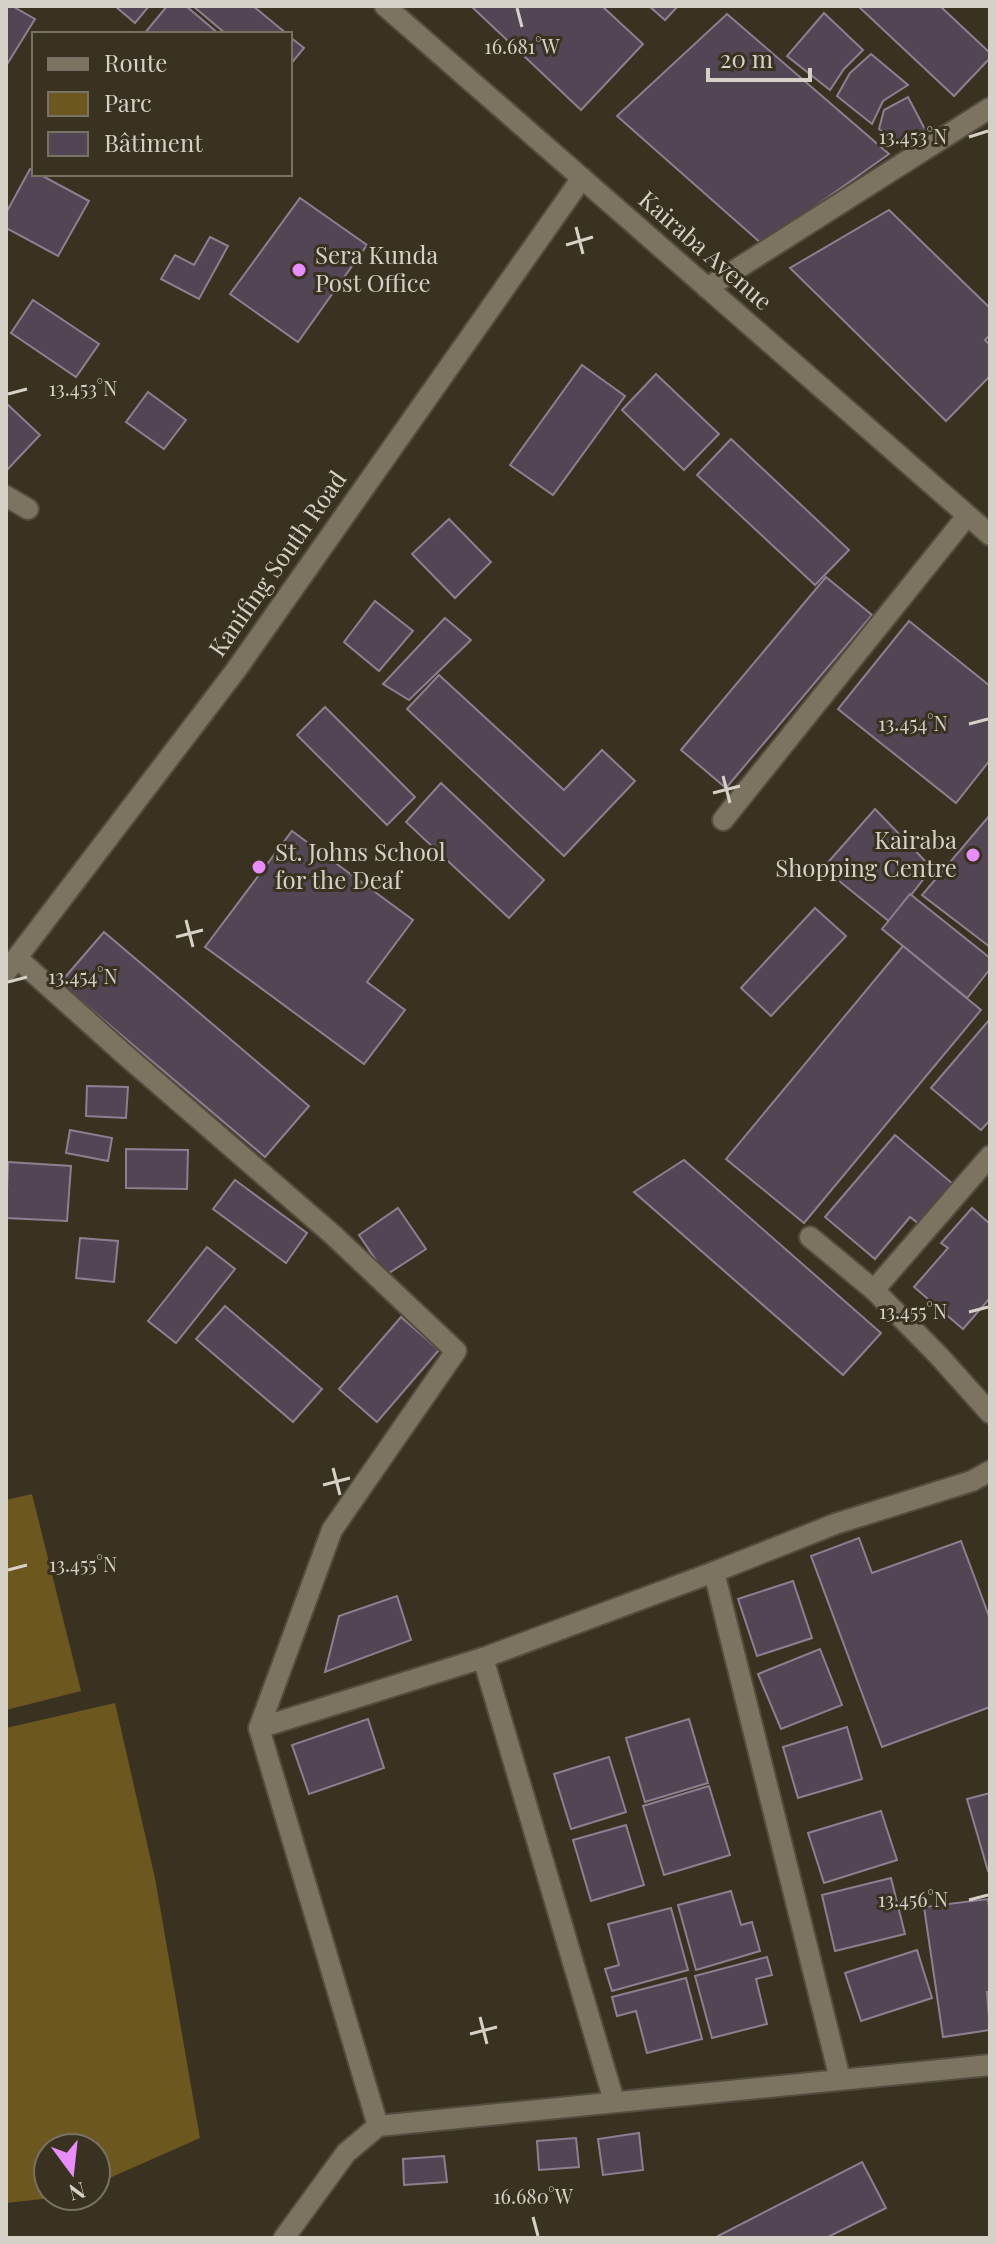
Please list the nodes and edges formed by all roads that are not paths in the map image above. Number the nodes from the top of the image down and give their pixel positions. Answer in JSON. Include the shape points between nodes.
{"nodes":[{"id":1,"x":385,"y":6,"type":"edge"},
{"id":2,"x":990,"y":108,"type":"edge"},
{"id":3,"x":582,"y":178,"type":"junction"},
{"id":4,"x":707,"y":288,"type":"junction"},
{"id":5,"x":6,"y":496,"type":"edge"},
{"id":6,"x":28,"y":509,"type":"dead end"},
{"id":7,"x":967,"y":516,"type":"junction"},
{"id":8,"x":990,"y":535,"type":"edge"},
{"id":9,"x":723,"y":820,"type":"dead end"},
{"id":10,"x":12,"y":965,"type":"edge"},
{"id":11,"x":990,"y":1156,"type":"edge"},
{"id":12,"x":810,"y":1237,"type":"dead end"},
{"id":13,"x":874,"y":1290,"type":"junction"},
{"id":14,"x":990,"y":1413,"type":"edge"},
{"id":15,"x":990,"y":1471,"type":"edge"},
{"id":16,"x":714,"y":1572,"type":"junction"},
{"id":17,"x":483,"y":1658,"type":"junction"},
{"id":18,"x":259,"y":1728,"type":"junction"},
{"id":19,"x":990,"y":2065,"type":"edge"},
{"id":20,"x":840,"y":2079,"type":"junction"},
{"id":21,"x":614,"y":2101,"type":"junction"},
{"id":22,"x":378,"y":2126,"type":"junction"},
{"id":23,"x":284,"y":2238,"type":"edge"}],
"edges":[{"from":1,"to":3,"type":"street","name":"Kairaba Avenue"},
{"from":2,"to":4,"type":"street"},
{"from":3,"to":4,"type":"street","name":"Kairaba Avenue"},
{"from":3,"to":10,"type":"street","name":"Kanifing South Road","via":[[236,670]]},
{"from":4,"to":7,"type":"street","name":"Kairaba Avenue"},
{"from":5,"to":6,"type":"street"},
{"from":7,"to":8,"type":"street","name":"Kairaba Avenue"},
{"from":7,"to":9,"type":"street"},
{"from":10,"to":18,"type":"street","via":[[123,1053],[332,1234],[456,1351],[332,1530]]},
{"from":11,"to":13,"type":"street"},
{"from":12,"to":13,"type":"street"},
{"from":13,"to":14,"type":"street"},
{"from":15,"to":16,"type":"street"},
{"from":16,"to":17,"type":"street"},
{"from":16,"to":20,"type":"street"},
{"from":17,"to":18,"type":"street"},
{"from":17,"to":21,"type":"street"},
{"from":18,"to":22,"type":"street"},
{"from":19,"to":20,"type":"street"},
{"from":20,"to":21,"type":"street"},
{"from":21,"to":22,"type":"street"},
{"from":22,"to":23,"type":"street","via":[[346,2153]]}]}
